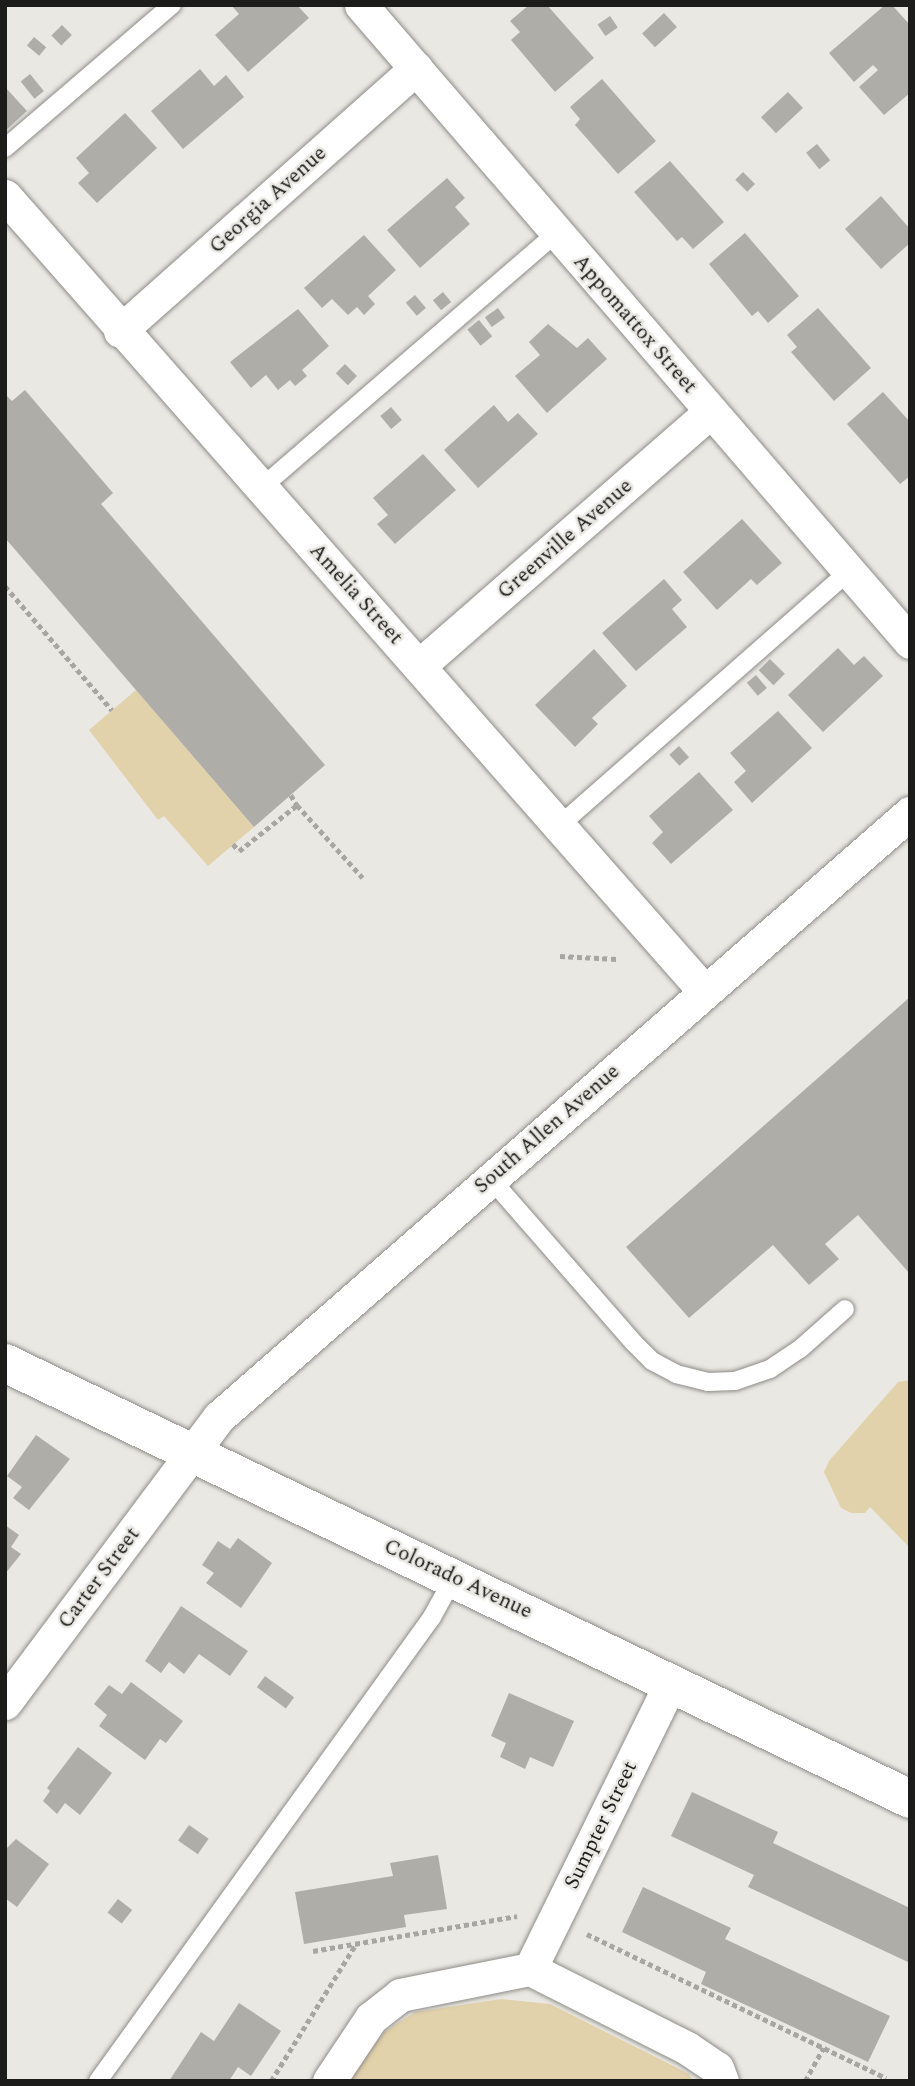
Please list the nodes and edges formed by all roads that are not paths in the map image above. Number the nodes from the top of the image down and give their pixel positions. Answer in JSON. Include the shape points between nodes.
{"nodes":[{"id":1,"x":172,"y":5,"type":"edge"},
{"id":2,"x":361,"y":5,"type":"edge"},
{"id":3,"x":416,"y":68,"type":"junction"},
{"id":4,"x":5,"y":148,"type":"edge"},
{"id":5,"x":5,"y":197,"type":"edge"},
{"id":6,"x":556,"y":233,"type":"junction"},
{"id":7,"x":120,"y":331,"type":"junction"},
{"id":8,"x":710,"y":412,"type":"junction"},
{"id":9,"x":261,"y":488,"type":"junction"},
{"id":10,"x":849,"y":571,"type":"junction"},
{"id":11,"x":910,"y":642,"type":"edge"},
{"id":12,"x":420,"y":665,"type":"junction"},
{"id":13,"x":910,"y":813,"type":"edge"},
{"id":14,"x":560,"y":825,"type":"junction"},
{"id":15,"x":705,"y":992,"type":"junction"},
{"id":16,"x":490,"y":1178,"type":"junction"},
{"id":17,"x":845,"y":1309,"type":"dead end"},
{"id":18,"x":5,"y":1363,"type":"edge"},
{"id":19,"x":192,"y":1452,"type":"junction"},
{"id":20,"x":454,"y":1577,"type":"junction"},
{"id":21,"x":672,"y":1681,"type":"junction"},
{"id":22,"x":5,"y":1703,"type":"edge"},
{"id":23,"x":910,"y":1799,"type":"edge"},
{"id":24,"x":530,"y":1969,"type":"junction"},
{"id":25,"x":98,"y":2081,"type":"edge"},
{"id":26,"x":329,"y":2081,"type":"edge"},
{"id":27,"x":722,"y":2081,"type":"edge"}],
"edges":[{"from":1,"to":4,"type":"lane"},
{"from":2,"to":3,"type":"street","name":"Appomattox Street"},
{"from":3,"to":6,"type":"street","name":"Appomattox Street"},
{"from":3,"to":7,"type":"street","name":"Georgia Avenue"},
{"from":5,"to":7,"type":"street","name":"Amelia Street"},
{"from":6,"to":8,"type":"street","name":"Appomattox Street"},
{"from":6,"to":9,"type":"lane"},
{"from":7,"to":9,"type":"street","name":"Amelia Street"},
{"from":8,"to":10,"type":"street","name":"Appomattox Street"},
{"from":8,"to":12,"type":"street","name":"Greenville Avenue"},
{"from":9,"to":12,"type":"street","name":"Amelia Street"},
{"from":10,"to":11,"type":"street","name":"Appomattox Street"},
{"from":10,"to":14,"type":"lane"},
{"from":12,"to":14,"type":"street","name":"Amelia Street"},
{"from":13,"to":15,"type":"street","name":"South Allen Avenue"},
{"from":14,"to":15,"type":"street","name":"Amelia Street"},
{"from":15,"to":16,"type":"street","name":"South Allen Avenue"},
{"from":16,"to":17,"type":"lane","via":[[634,1343],[676,1374],[708,1382],[735,1381],[770,1369]]},
{"from":16,"to":19,"type":"street","name":"South Allen Avenue","via":[[219,1417]]},
{"from":18,"to":19,"type":"street","name":"Colorado Avenue"},
{"from":19,"to":20,"type":"street","name":"Colorado Avenue"},
{"from":19,"to":22,"type":"street","name":"Carter Street"},
{"from":20,"to":21,"type":"street","name":"Colorado Avenue"},
{"from":20,"to":25,"type":"lane","via":[[432,1617]]},
{"from":21,"to":23,"type":"street","name":"Colorado Avenue"},
{"from":21,"to":24,"type":"street","name":"Sumpter Street"},
{"from":24,"to":26,"type":"street","via":[[400,1994],[371,2018]]},
{"from":24,"to":27,"type":"street","via":[[687,2048],[717,2068]]}]}
